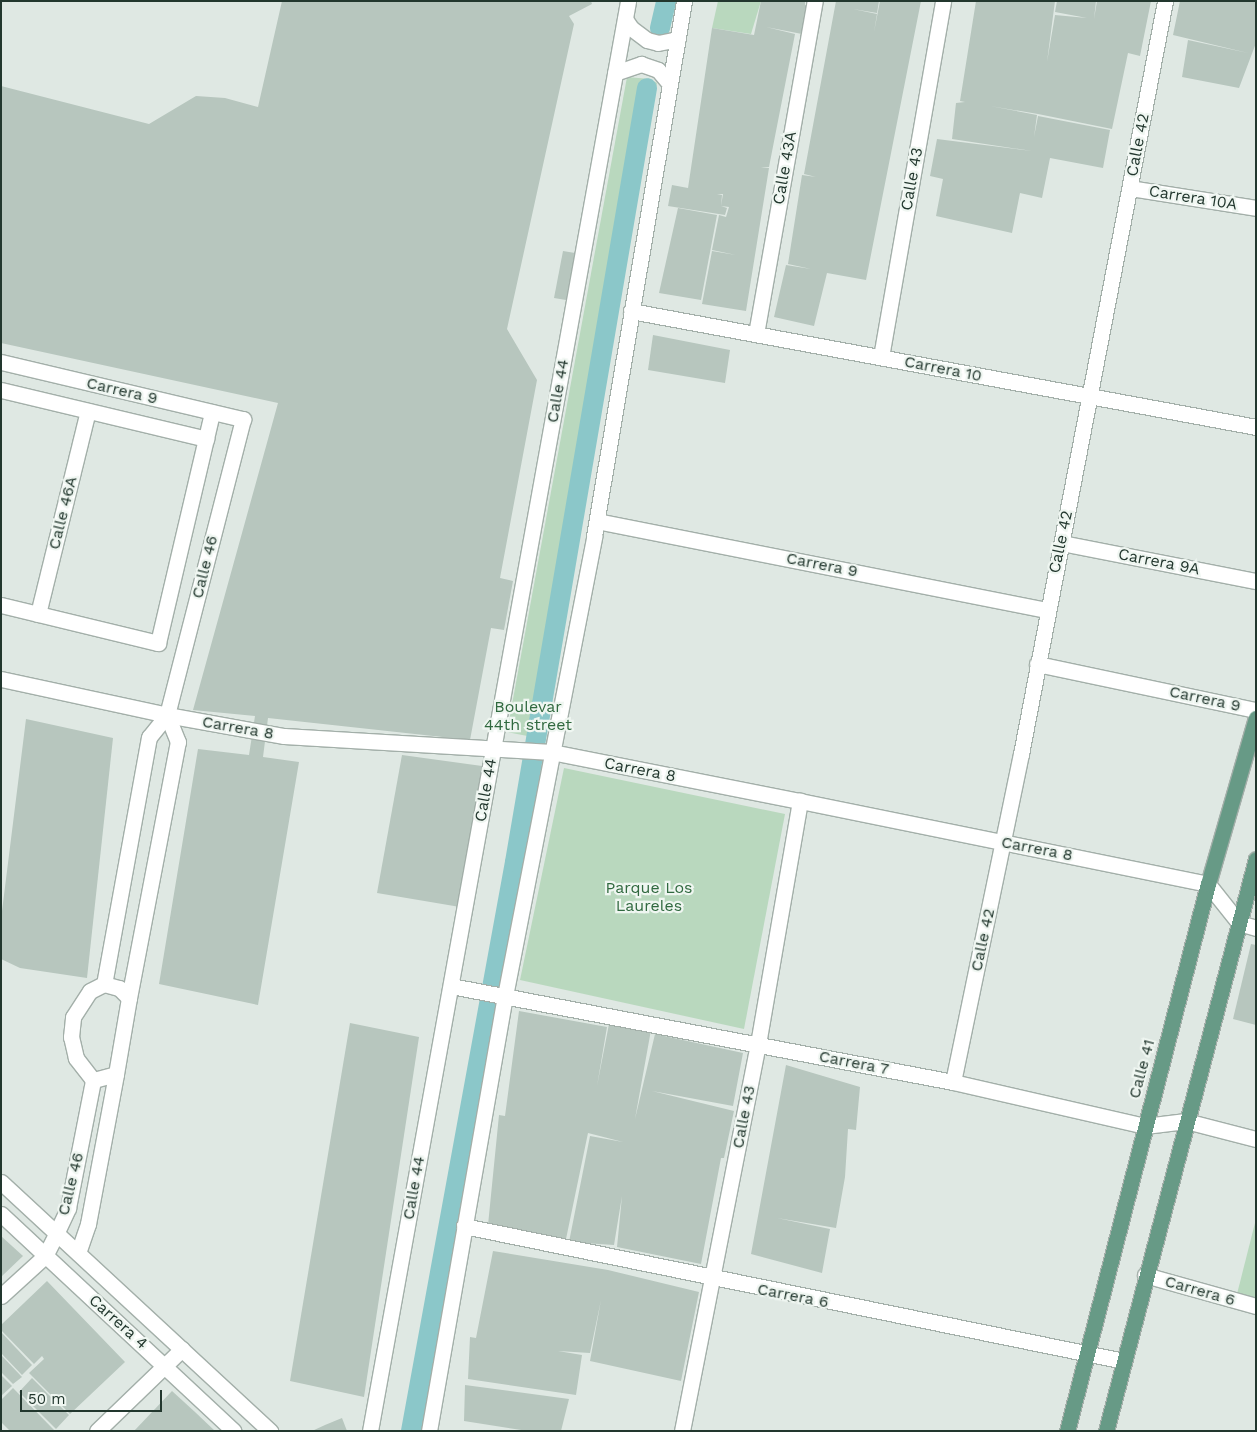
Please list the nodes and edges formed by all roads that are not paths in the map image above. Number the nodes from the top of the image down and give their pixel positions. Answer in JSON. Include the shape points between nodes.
{"nodes":[{"id":1,"x":628,"y":1,"type":"edge"},
{"id":2,"x":684,"y":1,"type":"edge"},
{"id":3,"x":815,"y":1,"type":"edge"},
{"id":4,"x":943,"y":1,"type":"edge"},
{"id":5,"x":1165,"y":1,"type":"edge"},
{"id":6,"x":625,"y":19,"type":"junction"},
{"id":7,"x":678,"y":40,"type":"junction"},
{"id":8,"x":616,"y":73,"type":"junction"},
{"id":9,"x":669,"y":83,"type":"junction"},
{"id":10,"x":1130,"y":188,"type":"junction"},
{"id":11,"x":1256,"y":208,"type":"edge"},
{"id":12,"x":631,"y":311,"type":"junction"},
{"id":13,"x":756,"y":334,"type":"junction"},
{"id":14,"x":881,"y":357,"type":"junction"},
{"id":15,"x":1,"y":362,"type":"edge"},
{"id":16,"x":1,"y":390,"type":"edge"},
{"id":17,"x":1090,"y":396,"type":"junction"},
{"id":18,"x":88,"y":411,"type":"junction"},
{"id":19,"x":212,"y":412,"type":"junction"},
{"id":20,"x":243,"y":420,"type":"joint"},
{"id":21,"x":1256,"y":427,"type":"edge"},
{"id":22,"x":206,"y":439,"type":"junction"},
{"id":23,"x":597,"y":521,"type":"junction"},
{"id":24,"x":1062,"y":543,"type":"junction"},
{"id":25,"x":1256,"y":581,"type":"edge"},
{"id":26,"x":1,"y":605,"type":"edge"},
{"id":27,"x":1047,"y":610,"type":"junction"},
{"id":28,"x":38,"y":614,"type":"junction"},
{"id":29,"x":1037,"y":664,"type":"junction"},
{"id":30,"x":1,"y":679,"type":"edge"},
{"id":31,"x":1256,"y":710,"type":"edge"},
{"id":32,"x":167,"y":715,"type":"junction"},
{"id":33,"x":1256,"y":718,"type":"edge"},
{"id":34,"x":499,"y":749,"type":"junction"},
{"id":35,"x":546,"y":752,"type":"junction"},
{"id":36,"x":800,"y":801,"type":"junction"},
{"id":37,"x":1004,"y":842,"type":"junction"},
{"id":38,"x":1256,"y":858,"type":"edge"},
{"id":39,"x":1208,"y":884,"type":"junction"},
{"id":40,"x":1239,"y":922,"type":"junction"},
{"id":41,"x":1256,"y":928,"type":"edge"},
{"id":42,"x":104,"y":984,"type":"junction"},
{"id":43,"x":458,"y":988,"type":"junction"},
{"id":44,"x":500,"y":995,"type":"junction"},
{"id":45,"x":129,"y":998,"type":"junction"},
{"id":46,"x":758,"y":1044,"type":"junction"},
{"id":47,"x":116,"y":1074,"type":"junction"},
{"id":48,"x":93,"y":1080,"type":"junction"},
{"id":49,"x":953,"y":1082,"type":"junction"},
{"id":50,"x":1186,"y":1121,"type":"junction"},
{"id":51,"x":1145,"y":1126,"type":"junction"},
{"id":52,"x":1256,"y":1139,"type":"edge"},
{"id":53,"x":1,"y":1182,"type":"edge"},
{"id":54,"x":1,"y":1214,"type":"edge"},
{"id":55,"x":464,"y":1226,"type":"junction"},
{"id":56,"x":56,"y":1234,"type":"junction"},
{"id":57,"x":78,"y":1253,"type":"junction"},
{"id":58,"x":45,"y":1256,"type":"junction"},
{"id":59,"x":1145,"y":1275,"type":"junction"},
{"id":60,"x":712,"y":1279,"type":"junction"},
{"id":61,"x":1,"y":1296,"type":"edge"},
{"id":62,"x":1256,"y":1306,"type":"edge"},
{"id":63,"x":182,"y":1349,"type":"junction"},
{"id":64,"x":1087,"y":1355,"type":"junction"},
{"id":65,"x":1124,"y":1361,"type":"junction"},
{"id":66,"x":165,"y":1366,"type":"junction"},
{"id":67,"x":97,"y":1431,"type":"edge"},
{"id":68,"x":234,"y":1431,"type":"edge"},
{"id":69,"x":270,"y":1431,"type":"edge"},
{"id":70,"x":370,"y":1431,"type":"edge"},
{"id":71,"x":429,"y":1431,"type":"edge"},
{"id":72,"x":682,"y":1431,"type":"edge"},
{"id":73,"x":1067,"y":1431,"type":"edge"},
{"id":74,"x":1106,"y":1431,"type":"edge"}],
"edges":[{"from":1,"to":6,"type":"street","name":"Calle 44"},
{"from":2,"to":7,"type":"street"},
{"from":3,"to":13,"type":"street","name":"Calle 43A"},
{"from":4,"to":14,"type":"street","name":"Calle 43"},
{"from":5,"to":10,"type":"street","name":"Calle 42"},
{"from":6,"to":7,"type":"street","via":[[631,28],[648,40],[658,43]]},
{"from":6,"to":8,"type":"street","name":"Calle 44"},
{"from":7,"to":9,"type":"street"},
{"from":8,"to":9,"type":"street","via":[[640,64],[658,70]]},
{"from":8,"to":34,"type":"street","name":"Calle 44"},
{"from":9,"to":12,"type":"street"},
{"from":10,"to":11,"type":"street","name":"Carrera 10A"},
{"from":10,"to":17,"type":"street","name":"Calle 42"},
{"from":12,"to":13,"type":"street","name":"Carrera 10"},
{"from":12,"to":23,"type":"street"},
{"from":13,"to":14,"type":"street","name":"Carrera 10"},
{"from":14,"to":17,"type":"street","name":"Carrera 10"},
{"from":15,"to":19,"type":"street","name":"Carrera 9"},
{"from":16,"to":18,"type":"street","name":"Carrera 9"},
{"from":17,"to":21,"type":"street","name":"Carrera 10"},
{"from":17,"to":24,"type":"street","name":"Calle 42"},
{"from":18,"to":22,"type":"street","name":"Carrera 9"},
{"from":18,"to":28,"type":"street","name":"Calle 46A"},
{"from":19,"to":20,"type":"street","name":"Carrera 9"},
{"from":19,"to":22,"type":"street"},
{"from":20,"to":32,"type":"street","name":"Calle 46"},
{"from":22,"to":28,"type":"street","via":[[158,642]]},
{"from":23,"to":27,"type":"street","name":"Carrera 9"},
{"from":23,"to":35,"type":"street"},
{"from":24,"to":25,"type":"street","name":"Carrera 9A"},
{"from":24,"to":27,"type":"street","name":"Calle 42"},
{"from":26,"to":28,"type":"street"},
{"from":27,"to":29,"type":"street","name":"Calle 42"},
{"from":29,"to":31,"type":"street","name":"Carrera 9"},
{"from":29,"to":37,"type":"street","name":"Calle 42"},
{"from":30,"to":32,"type":"street","name":"Carrera 8"},
{"from":32,"to":34,"type":"street","name":"Carrera 8","via":[[284,736]]},
{"from":32,"to":42,"type":"street","name":"Calle 46","via":[[149,737]]},
{"from":32,"to":45,"type":"street","via":[[178,742]]},
{"from":33,"to":39,"type":"main road","name":"Calle 41"},
{"from":34,"to":35,"type":"street","name":"Carrera 8"},
{"from":34,"to":43,"type":"street","name":"Calle 44"},
{"from":35,"to":36,"type":"street","name":"Carrera 8"},
{"from":35,"to":44,"type":"street"},
{"from":36,"to":37,"type":"street","name":"Carrera 8"},
{"from":36,"to":46,"type":"street","name":"Calle 43"},
{"from":37,"to":39,"type":"street","name":"Carrera 8"},
{"from":37,"to":49,"type":"street","name":"Calle 42"},
{"from":38,"to":40,"type":"main road"},
{"from":39,"to":40,"type":"street"},
{"from":39,"to":51,"type":"main road","name":"Calle 41"},
{"from":40,"to":41,"type":"street"},
{"from":40,"to":50,"type":"main road"},
{"from":42,"to":45,"type":"street","via":[[118,988]]},
{"from":42,"to":48,"type":"street","via":[[90,991],[73,1017],[76,1058]]},
{"from":43,"to":44,"type":"street","name":"Carrera 7"},
{"from":43,"to":70,"type":"street","name":"Calle 44"},
{"from":44,"to":46,"type":"street","name":"Carrera 7"},
{"from":44,"to":55,"type":"street"},
{"from":45,"to":47,"type":"street","name":"Calle 46"},
{"from":46,"to":49,"type":"street","name":"Carrera 7"},
{"from":46,"to":60,"type":"street","name":"Calle 43"},
{"from":47,"to":48,"type":"street"},
{"from":47,"to":57,"type":"street","name":"Calle 46","via":[[88,1224]]},
{"from":48,"to":56,"type":"street","name":"Calle 46","via":[[68,1208]]},
{"from":49,"to":51,"type":"street","name":"Carrera 7"},
{"from":50,"to":51,"type":"street","name":"Carrera 7"},
{"from":50,"to":52,"type":"street","name":"Carrera 7"},
{"from":50,"to":59,"type":"main road"},
{"from":51,"to":64,"type":"main road","name":"Calle 41"},
{"from":53,"to":56,"type":"street"},
{"from":54,"to":58,"type":"street","name":"Carrera 4"},
{"from":55,"to":60,"type":"street","name":"Carrera 6"},
{"from":55,"to":71,"type":"street"},
{"from":56,"to":57,"type":"street"},
{"from":56,"to":58,"type":"street","name":"Calle 46"},
{"from":57,"to":63,"type":"street"},
{"from":58,"to":61,"type":"street","name":"Calle 46"},
{"from":58,"to":66,"type":"street","name":"Carrera 4"},
{"from":59,"to":62,"type":"street","name":"Carrera 6"},
{"from":59,"to":65,"type":"main road"},
{"from":60,"to":64,"type":"street","name":"Carrera 6"},
{"from":60,"to":72,"type":"street","name":"Calle 43"},
{"from":63,"to":66,"type":"street"},
{"from":63,"to":69,"type":"street"},
{"from":64,"to":65,"type":"street","name":"Carrera 6"},
{"from":64,"to":73,"type":"main road","name":"Calle 41"},
{"from":65,"to":74,"type":"main road"},
{"from":66,"to":67,"type":"street"},
{"from":66,"to":68,"type":"street","name":"Carrera 4"}]}
